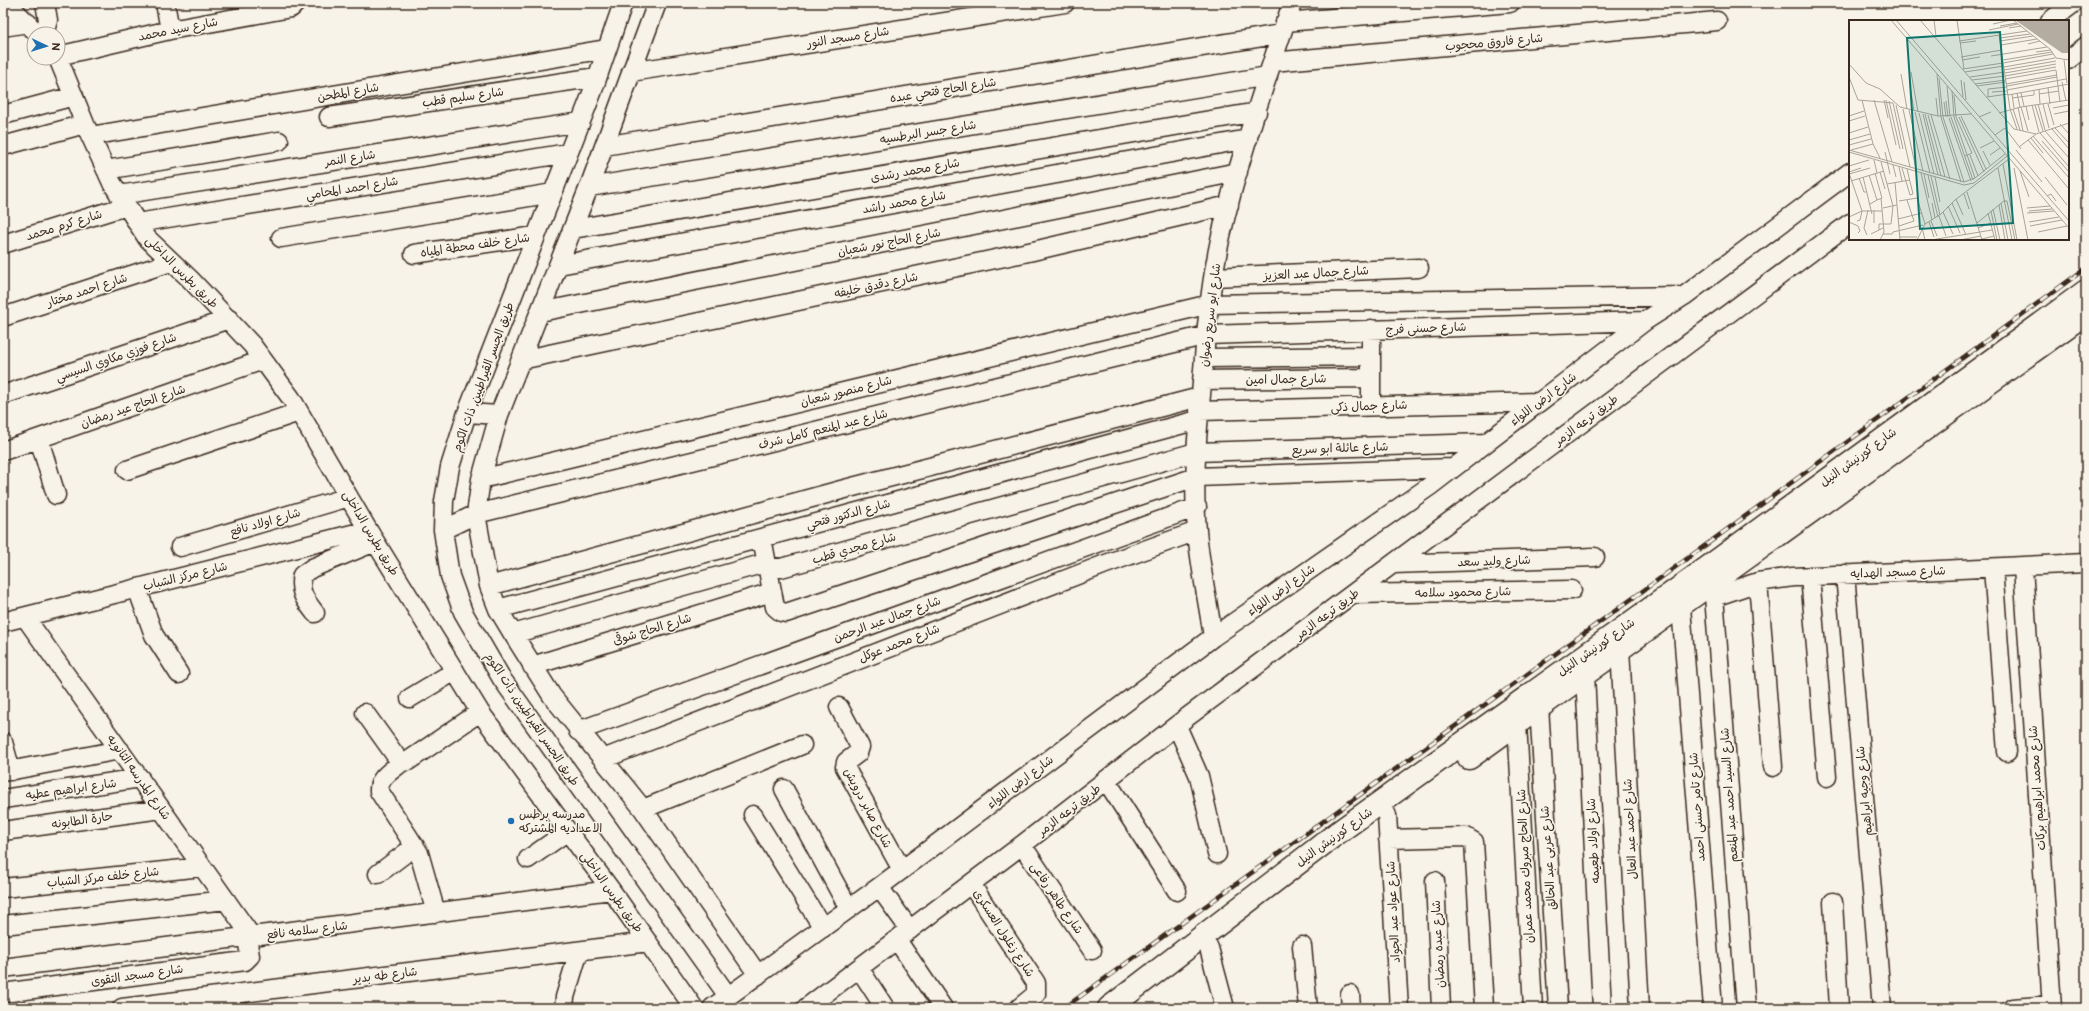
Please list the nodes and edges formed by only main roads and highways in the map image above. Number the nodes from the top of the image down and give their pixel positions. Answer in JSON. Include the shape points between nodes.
{"nodes":[{"id":1,"x":2086,"y":291,"type":"edge"},
{"id":2,"x":2086,"y":313,"type":"edge"},
{"id":3,"x":1109,"y":1008,"type":"edge"},
{"id":4,"x":1133,"y":1008,"type":"edge"}],
"edges":[{"from":1,"to":3,"type":"main road","name":"شارع كورنيش النيل","via":[[1681,587],[1336,834]]},
{"from":2,"to":4,"type":"main road","name":"شارع كورنيش النيل","via":[[1713,590],[1681,607],[1387,815]]}]}
